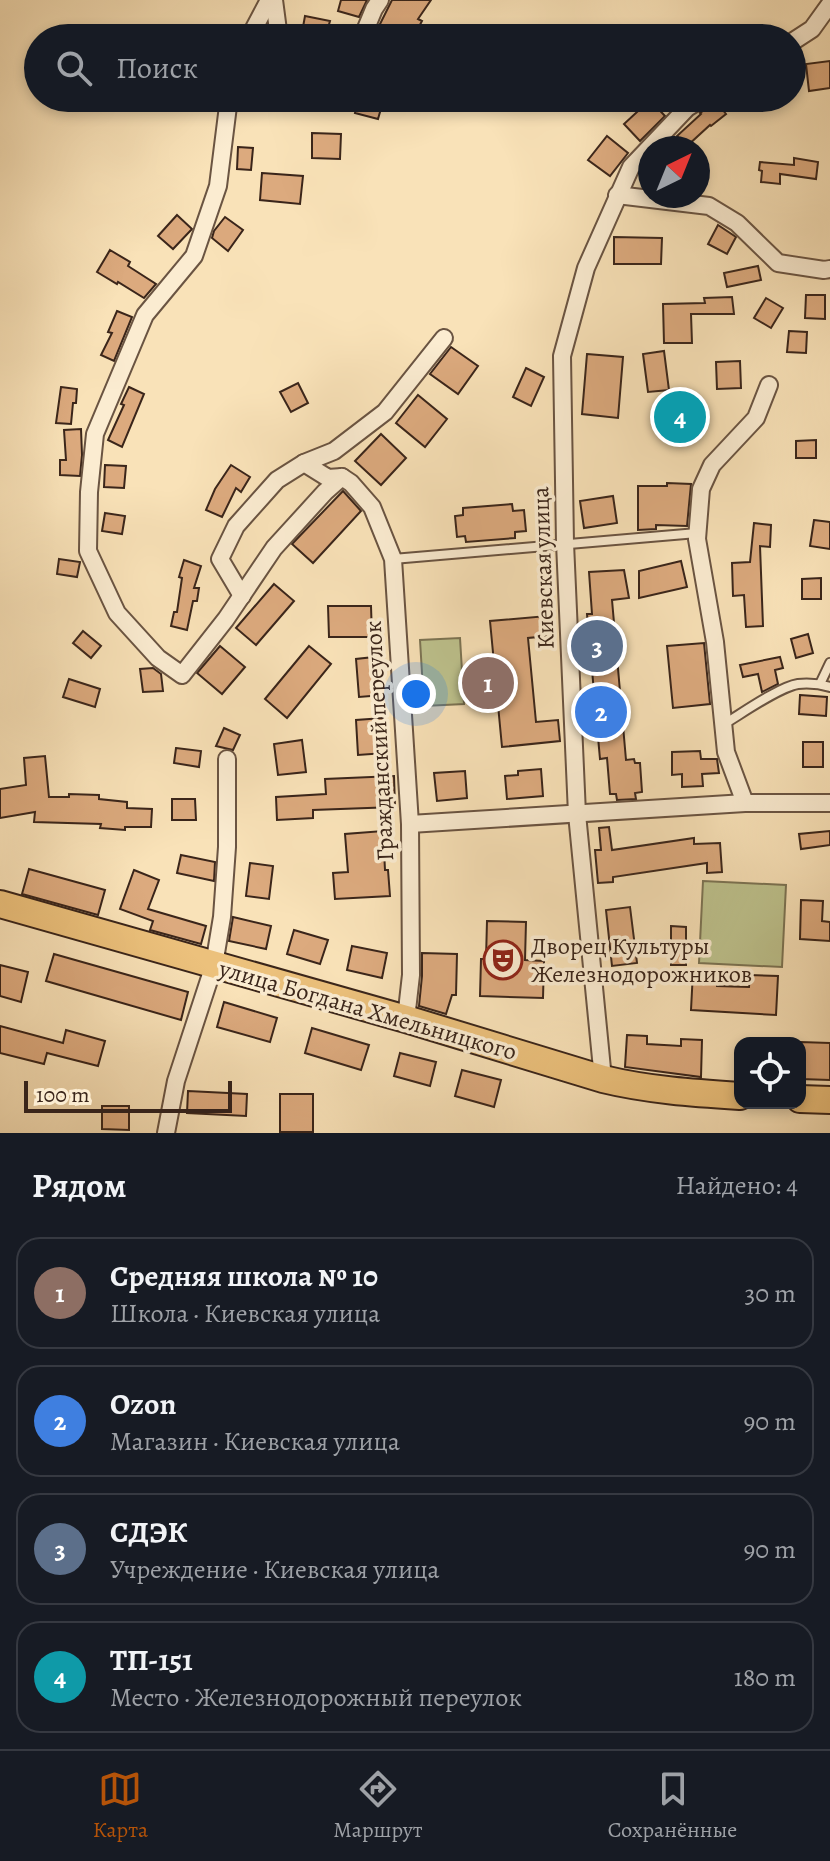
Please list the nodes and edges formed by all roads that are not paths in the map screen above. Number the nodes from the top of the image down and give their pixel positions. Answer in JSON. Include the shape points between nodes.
{"nodes":[{"id":1,"x":272,"y":0,"type":"edge"},
{"id":2,"x":380,"y":0,"type":"edge"},
{"id":3,"x":830,"y":4,"type":"edge"},
{"id":4,"x":257,"y":24,"type":"edge"},
{"id":5,"x":276,"y":24,"type":"edge"},
{"id":6,"x":369,"y":24,"type":"edge"},
{"id":7,"x":830,"y":27,"type":"edge"},
{"id":8,"x":812,"y":29,"type":"junction"},
{"id":9,"x":806,"y":33,"type":"edge"},
{"id":10,"x":227,"y":112,"type":"edge"},
{"id":11,"x":683,"y":112,"type":"edge"},
{"id":12,"x":617,"y":195,"type":"junction"},
{"id":13,"x":830,"y":269,"type":"edge"},
{"id":14,"x":444,"y":338,"type":"dead end"},
{"id":15,"x":769,"y":385,"type":"dead end"},
{"id":16,"x":304,"y":463,"type":"junction"},
{"id":17,"x":342,"y":477,"type":"junction"},
{"id":18,"x":697,"y":533,"type":"junction"},
{"id":19,"x":565,"y":543,"type":"junction"},
{"id":20,"x":393,"y":559,"type":"junction"},
{"id":21,"x":242,"y":596,"type":"junction"},
{"id":22,"x":830,"y":663,"type":"edge"},
{"id":23,"x":820,"y":684,"type":"junction"},
{"id":24,"x":830,"y":687,"type":"edge"},
{"id":25,"x":724,"y":724,"type":"junction"},
{"id":26,"x":227,"y":759,"type":"dead end"},
{"id":27,"x":745,"y":803,"type":"junction"},
{"id":28,"x":830,"y":803,"type":"edge"},
{"id":29,"x":577,"y":814,"type":"junction"},
{"id":30,"x":410,"y":824,"type":"junction"},
{"id":31,"x":0,"y":904,"type":"edge"},
{"id":32,"x":214,"y":965,"type":"junction"},
{"id":33,"x":406,"y":1019,"type":"junction"},
{"id":34,"x":603,"y":1079,"type":"junction"},
{"id":35,"x":734,"y":1096,"type":"edge"},
{"id":36,"x":806,"y":1099,"type":"edge"},
{"id":37,"x":830,"y":1100,"type":"edge"},
{"id":38,"x":166,"y":1133,"type":"edge"}],
"edges":[{"from":1,"to":4,"type":"street"},
{"from":1,"to":5,"type":"street"},
{"from":2,"to":6,"type":"street"},
{"from":3,"to":8,"type":"street"},
{"from":7,"to":8,"type":"street"},
{"from":8,"to":9,"type":"street"},
{"from":10,"to":21,"type":"street","via":[[218,186],[194,256],[145,315],[95,434],[88,551],[117,613],[158,658],[182,675]]},
{"from":11,"to":12,"type":"street","name":"Киевская улица","via":[[631,167]]},
{"from":12,"to":13,"type":"street","via":[[709,206],[737,223],[778,263]]},
{"from":12,"to":19,"type":"street","name":"Киевская улица","via":[[586,268],[562,356]]},
{"from":14,"to":16,"type":"street","via":[[385,412],[334,451]]},
{"from":15,"to":18,"type":"street","via":[[756,418],[712,465],[701,489]]},
{"from":16,"to":17,"type":"street","name":"Гражданский переулок","via":[[328,478]]},
{"from":16,"to":21,"type":"street","via":[[277,480],[236,526],[220,559]]},
{"from":17,"to":20,"type":"street","name":"Гражданский переулок","via":[[372,507]]},
{"from":17,"to":21,"type":"street","via":[[274,548]]},
{"from":18,"to":19,"type":"lane"},
{"from":18,"to":25,"type":"street"},
{"from":19,"to":20,"type":"lane"},
{"from":19,"to":29,"type":"street","name":"Киевская улица"},
{"from":20,"to":30,"type":"street","name":"Гражданский переулок"},
{"from":22,"to":23,"type":"lane"},
{"from":23,"to":24,"type":"lane"},
{"from":23,"to":25,"type":"lane","via":[[796,684]]},
{"from":25,"to":27,"type":"street","via":[[726,752]]},
{"from":26,"to":32,"type":"street","via":[[227,847]]},
{"from":27,"to":28,"type":"street"},
{"from":27,"to":29,"type":"street"},
{"from":29,"to":30,"type":"street"},
{"from":29,"to":34,"type":"street","name":"Киевская улица"},
{"from":30,"to":33,"type":"street","name":"Гражданский переулок","via":[[411,975]]},
{"from":31,"to":32,"type":"main road","name":"улица Богдана Хмельницкого"},
{"from":32,"to":33,"type":"main road","name":"улица Богдана Хмельницкого"},
{"from":32,"to":38,"type":"street","via":[[176,1081]]},
{"from":33,"to":34,"type":"main road","name":"улица Богдана Хмельницкого"},
{"from":34,"to":35,"type":"main road","name":"улица Богдана Хмельницкого"},
{"from":36,"to":37,"type":"main road"}]}
